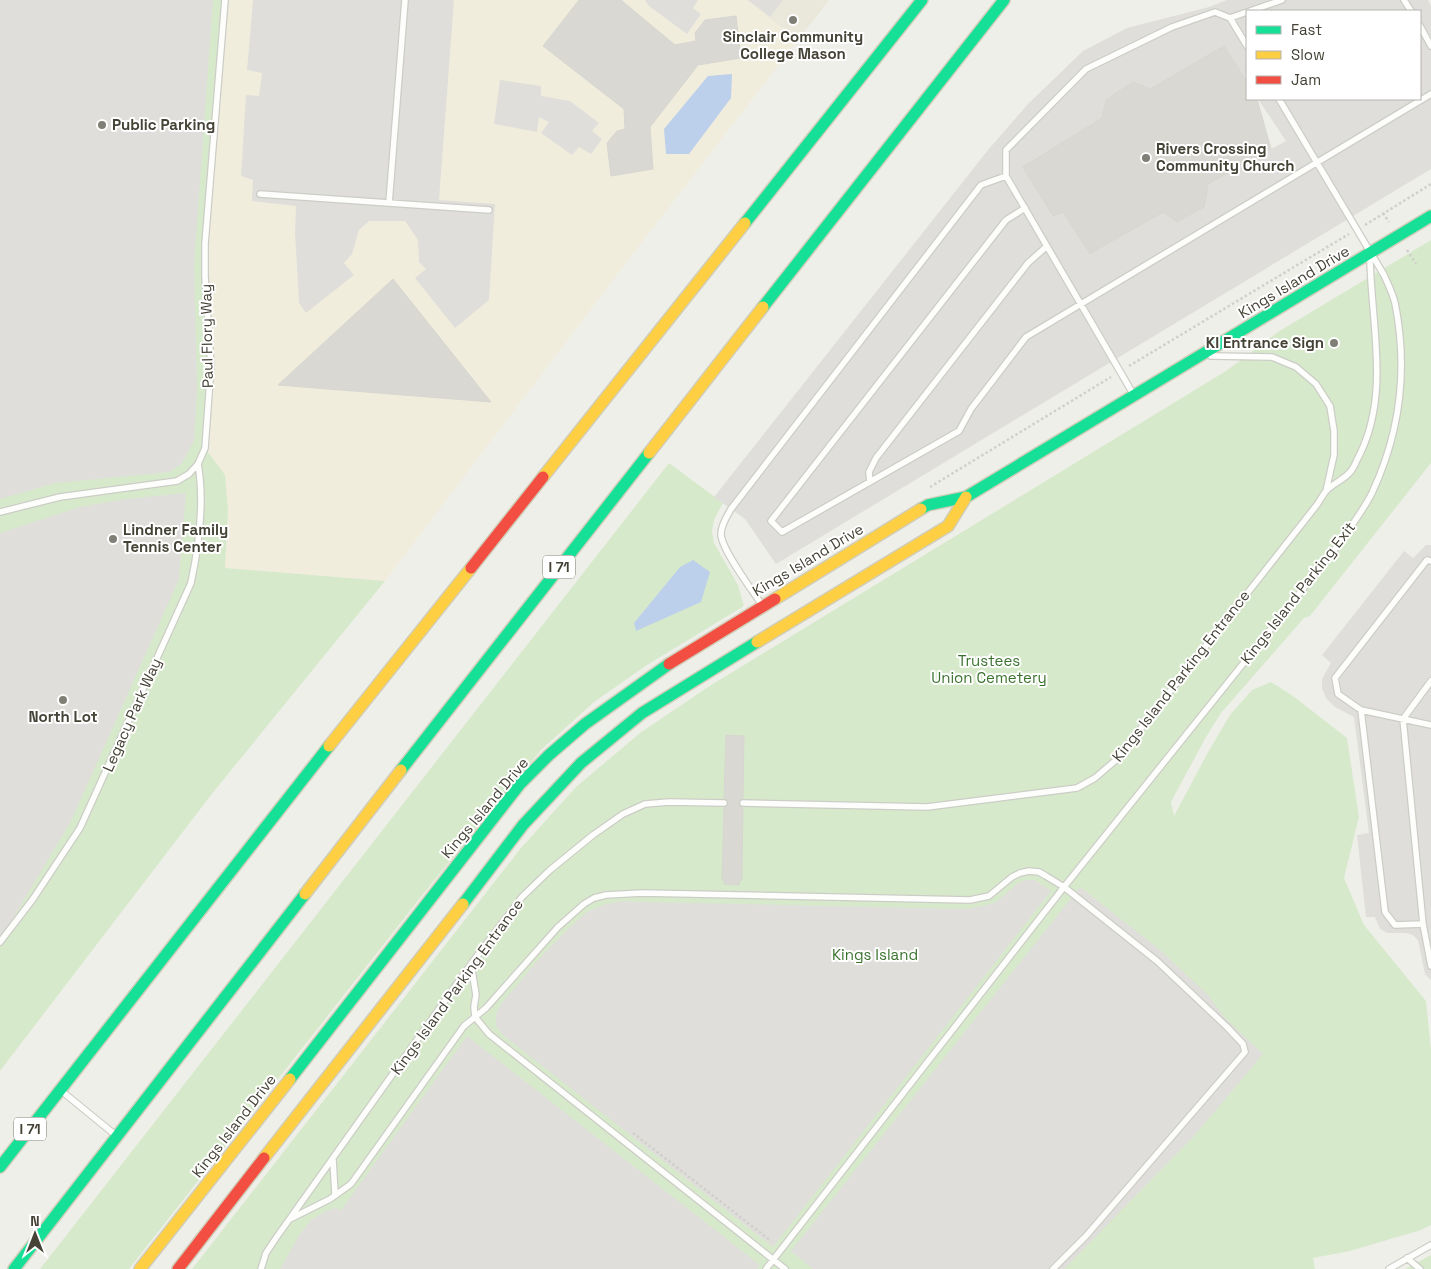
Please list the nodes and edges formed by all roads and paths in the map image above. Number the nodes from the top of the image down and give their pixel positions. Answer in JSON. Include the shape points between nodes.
{"nodes":[{"id":1,"x":225,"y":0,"type":"edge"},
{"id":2,"x":404,"y":0,"type":"edge"},
{"id":3,"x":922,"y":0,"type":"edge"},
{"id":4,"x":1004,"y":0,"type":"edge"},
{"id":5,"x":1282,"y":0,"type":"edge"},
{"id":6,"x":1254,"y":10,"type":"edge"},
{"id":7,"x":1246,"y":13,"type":"edge"},
{"id":8,"x":1230,"y":18,"type":"junction"},
{"id":9,"x":1421,"y":28,"type":"edge"},
{"id":10,"x":1246,"y":44,"type":"edge"},
{"id":11,"x":1431,"y":46,"type":"edge"},
{"id":12,"x":1431,"y":94,"type":"edge"},
{"id":13,"x":1280,"y":100,"type":"edge"},
{"id":14,"x":1317,"y":163,"type":"junction"},
{"id":15,"x":1006,"y":176,"type":"junction"},
{"id":16,"x":1431,"y":184,"type":"edge"},
{"id":17,"x":260,"y":194,"type":"dead end"},
{"id":18,"x":389,"y":203,"type":"junction"},
{"id":19,"x":1025,"y":208,"type":"junction"},
{"id":20,"x":489,"y":210,"type":"dead end"},
{"id":21,"x":1383,"y":213,"type":"dead end"},
{"id":22,"x":1431,"y":216,"type":"edge"},
{"id":23,"x":1335,"y":244,"type":"dead end"},
{"id":24,"x":1047,"y":246,"type":"junction"},
{"id":25,"x":1370,"y":254,"type":"junction"},
{"id":26,"x":1081,"y":305,"type":"junction"},
{"id":27,"x":1201,"y":356,"type":"junction"},
{"id":28,"x":1143,"y":358,"type":"dead end"},
{"id":29,"x":1134,"y":396,"type":"junction"},
{"id":30,"x":198,"y":464,"type":"junction"},
{"id":31,"x":870,"y":482,"type":"junction"},
{"id":32,"x":1326,"y":491,"type":"junction"},
{"id":33,"x":966,"y":497,"type":"junction"},
{"id":34,"x":0,"y":512,"type":"edge"},
{"id":35,"x":1431,"y":561,"type":"edge"},
{"id":36,"x":762,"y":605,"type":"junction"},
{"id":37,"x":1431,"y":681,"type":"edge"},
{"id":38,"x":1361,"y":710,"type":"junction"},
{"id":39,"x":1402,"y":719,"type":"junction"},
{"id":40,"x":1431,"y":726,"type":"edge"},
{"id":41,"x":724,"y":803,"type":"dead end"},
{"id":42,"x":743,"y":803,"type":"dead end"},
{"id":43,"x":1064,"y":887,"type":"junction"},
{"id":44,"x":1423,"y":924,"type":"junction"},
{"id":45,"x":0,"y":942,"type":"edge"},
{"id":46,"x":471,"y":964,"type":"junction"},
{"id":47,"x":1431,"y":966,"type":"edge"},
{"id":48,"x":475,"y":1017,"type":"junction"},
{"id":49,"x":61,"y":1090,"type":"junction"},
{"id":50,"x":631,"y":1132,"type":"dead end"},
{"id":51,"x":116,"y":1136,"type":"junction"},
{"id":52,"x":333,"y":1160,"type":"junction"},
{"id":53,"x":0,"y":1167,"type":"edge"},
{"id":54,"x":336,"y":1194,"type":"junction"},
{"id":55,"x":290,"y":1219,"type":"junction"},
{"id":56,"x":771,"y":1241,"type":"dead end"},
{"id":57,"x":1431,"y":1245,"type":"edge"},
{"id":58,"x":1407,"y":1258,"type":"junction"},
{"id":59,"x":773,"y":1260,"type":"junction"},
{"id":60,"x":14,"y":1269,"type":"edge"},
{"id":61,"x":140,"y":1269,"type":"edge"},
{"id":62,"x":178,"y":1269,"type":"edge"},
{"id":63,"x":260,"y":1269,"type":"edge"},
{"id":64,"x":766,"y":1269,"type":"edge"},
{"id":65,"x":785,"y":1269,"type":"edge"},
{"id":66,"x":1053,"y":1269,"type":"edge"},
{"id":67,"x":1389,"y":1269,"type":"edge"},
{"id":68,"x":1420,"y":1269,"type":"edge"}],
"edges":[{"from":1,"to":30,"type":"lane","name":"Paul Flory Way","via":[[206,244],[211,366],[205,448]]},
{"from":2,"to":18,"type":"lane"},
{"from":3,"to":49,"type":"main road","number":"I 71"},
{"from":4,"to":51,"type":"main road","number":"I 71"},
{"from":5,"to":6,"type":"lane"},
{"from":7,"to":8,"type":"lane"},
{"from":8,"to":10,"type":"lane"},
{"from":8,"to":15,"type":"lane","via":[[1215,12],[1172,27],[1086,69],[1006,150]]},
{"from":9,"to":11,"type":"lane"},
{"from":12,"to":14,"type":"lane"},
{"from":13,"to":14,"type":"lane","name":"Kings Island Parking Exit"},
{"from":14,"to":25,"type":"lane","name":"Kings Island Parking Exit"},
{"from":14,"to":26,"type":"lane"},
{"from":15,"to":19,"type":"lane"},
{"from":15,"to":36,"type":"lane","via":[[981,185],[731,509],[721,535],[727,551]]},
{"from":16,"to":21,"type":"path"},
{"from":17,"to":18,"type":"lane"},
{"from":18,"to":20,"type":"lane"},
{"from":19,"to":24,"type":"lane"},
{"from":19,"to":31,"type":"lane","via":[[1006,220],[772,521],[782,532]]},
{"from":22,"to":25,"type":"main road","name":"Kings Island Drive"},
{"from":23,"to":28,"type":"path"},
{"from":24,"to":26,"type":"lane"},
{"from":24,"to":31,"type":"lane","via":[[1028,263],[876,458],[869,472]]},
{"from":25,"to":27,"type":"main road","name":"Kings Island Drive"},
{"from":25,"to":32,"type":"lane","name":"Kings Island Parking Entrance","via":[[1370,290],[1378,364],[1373,407],[1366,441],[1351,471]]},
{"from":25,"to":43,"type":"lane","name":"Kings Island Parking Exit","via":[[1384,275],[1394,302],[1402,362],[1396,427],[1372,493],[1339,544]]},
{"from":26,"to":29,"type":"lane"},
{"from":26,"to":31,"type":"lane","via":[[1026,337],[971,409],[959,431]]},
{"from":27,"to":29,"type":"main road","name":"Kings Island Drive"},
{"from":27,"to":32,"type":"lane","via":[[1272,357],[1296,368],[1316,384],[1330,406],[1334,430],[1334,455]]},
{"from":29,"to":33,"type":"main road","name":"Kings Island Drive"},
{"from":30,"to":34,"type":"lane","via":[[177,481],[60,497]]},
{"from":30,"to":45,"type":"lane","name":"Legacy Park Way","via":[[201,478],[200,530],[191,583],[80,828],[37,894]]},
{"from":32,"to":42,"type":"lane","name":"Kings Island Parking Entrance","via":[[1116,760],[1078,788],[927,808]]},
{"from":33,"to":36,"type":"main road","name":"Kings Island Drive","via":[[928,504]]},
{"from":33,"to":62,"type":"main road","name":"Kings Island Drive","via":[[948,526],[658,703],[580,763],[522,825]]},
{"from":35,"to":38,"type":"lane","via":[[1426,560],[1335,678],[1338,694]]},
{"from":36,"to":61,"type":"main road","name":"Kings Island Drive","via":[[666,666],[585,724],[520,784]]},
{"from":37,"to":39,"type":"lane"},
{"from":38,"to":39,"type":"lane"},
{"from":38,"to":44,"type":"lane","via":[[1385,912],[1395,925]]},
{"from":39,"to":40,"type":"lane"},
{"from":39,"to":44,"type":"lane"},
{"from":41,"to":46,"type":"lane","name":"Kings Island Parking Entrance","via":[[645,804],[623,814],[592,835],[522,897]]},
{"from":43,"to":48,"type":"lane","via":[[1039,872],[1030,871],[1012,877],[989,896],[970,900],[606,895],[584,904],[558,927]]},
{"from":43,"to":59,"type":"lane","name":"Kings Island Parking Exit"},
{"from":43,"to":66,"type":"lane","via":[[1157,961],[1227,1027],[1243,1044],[1245,1052],[1086,1236]]},
{"from":44,"to":47,"type":"lane"},
{"from":46,"to":48,"type":"lane","via":[[476,995]]},
{"from":46,"to":52,"type":"lane","name":"Kings Island Parking Entrance"},
{"from":48,"to":54,"type":"lane","via":[[459,1032],[351,1184]]},
{"from":48,"to":59,"type":"lane","via":[[489,1034]]},
{"from":49,"to":51,"type":"lane"},
{"from":49,"to":53,"type":"main road","number":"I 71"},
{"from":50,"to":56,"type":"path"},
{"from":51,"to":60,"type":"main road","number":"I 71"},
{"from":52,"to":54,"type":"lane"},
{"from":52,"to":55,"type":"lane","name":"Kings Island Parking Entrance"},
{"from":54,"to":55,"type":"lane"},
{"from":55,"to":63,"type":"lane","name":"Kings Island Parking Entrance","via":[[266,1253]]},
{"from":57,"to":58,"type":"lane"},
{"from":58,"to":67,"type":"lane"},
{"from":58,"to":68,"type":"lane"},
{"from":59,"to":64,"type":"lane","name":"Kings Island Parking Exit"},
{"from":59,"to":65,"type":"lane"}]}
